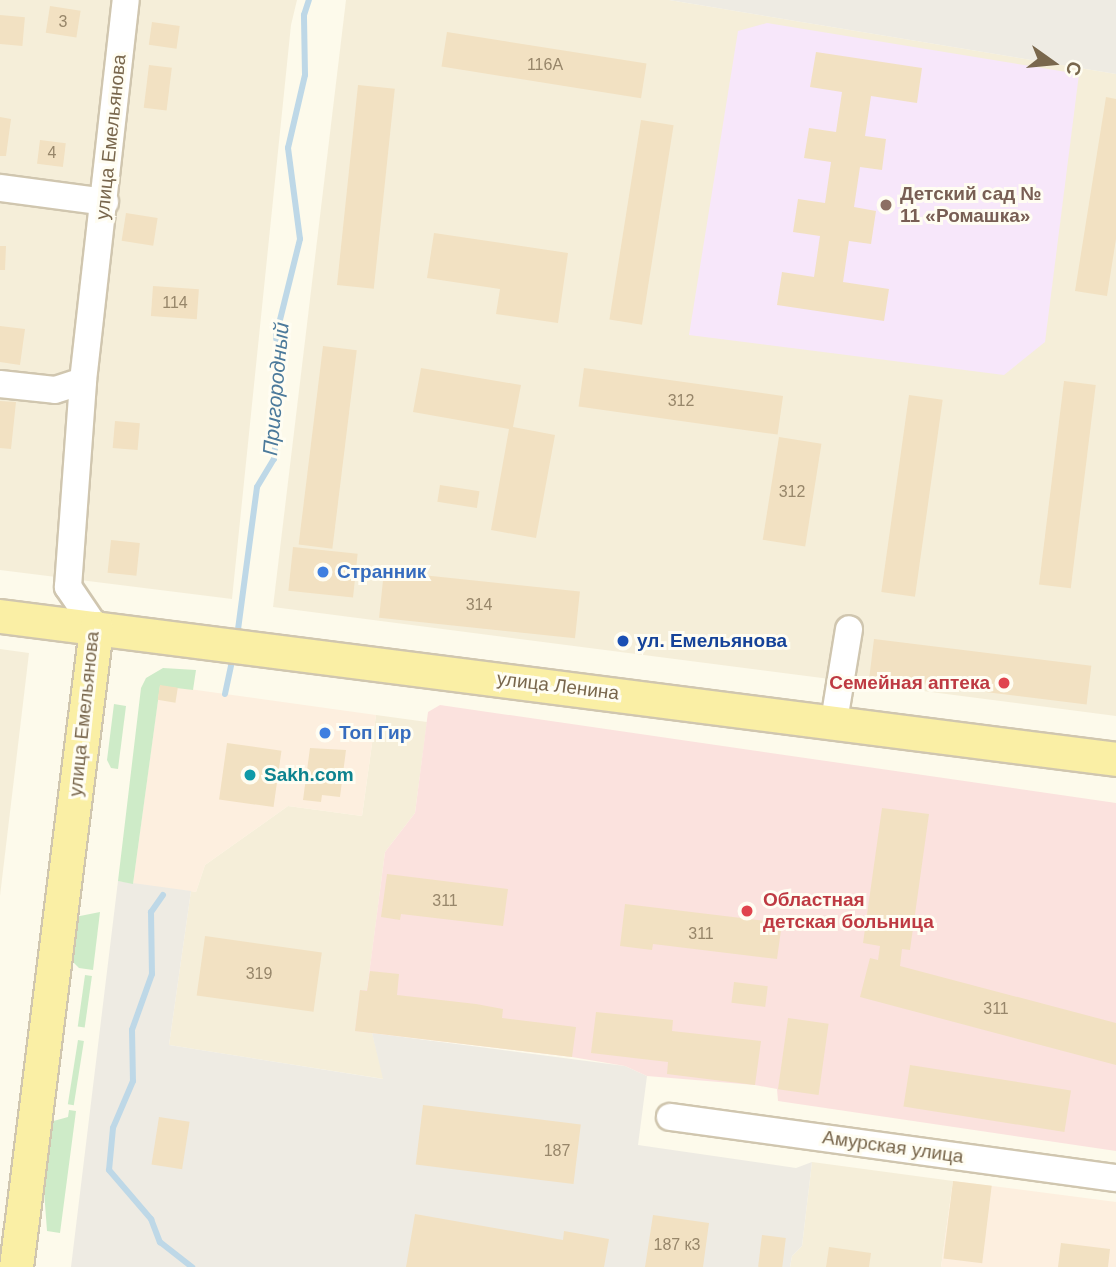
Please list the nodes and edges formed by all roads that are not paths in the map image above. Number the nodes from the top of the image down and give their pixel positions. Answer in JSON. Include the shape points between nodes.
{"nodes":[{"id":1,"x":126,"y":0,"type":"edge"},
{"id":2,"x":0,"y":188,"type":"edge"},
{"id":3,"x":105,"y":202,"type":"junction"},
{"id":4,"x":83,"y":381,"type":"junction"},
{"id":5,"x":0,"y":384,"type":"edge"},
{"id":6,"x":0,"y":616,"type":"edge"},
{"id":7,"x":96,"y":628,"type":"junction"},
{"id":8,"x":849,"y":629,"type":"dead end"},
{"id":9,"x":834,"y":721,"type":"junction"},
{"id":10,"x":1116,"y":760,"type":"edge"},
{"id":11,"x":670,"y":1116,"type":"dead end"},
{"id":12,"x":1116,"y":1178,"type":"edge"},
{"id":13,"x":16,"y":1267,"type":"edge"}],
"edges":[{"from":1,"to":3,"type":"street","name":"улица Емельянова"},
{"from":2,"to":3,"type":"street"},
{"from":3,"to":4,"type":"street","name":"улица Емельянова"},
{"from":4,"to":5,"type":"street","via":[[55,390]]},
{"from":4,"to":7,"type":"street","name":"улица Емельянова","via":[[68,587]]},
{"from":6,"to":7,"type":"main road","name":"улица Ленина"},
{"from":7,"to":9,"type":"main road","name":"улица Ленина"},
{"from":7,"to":13,"type":"main road","name":"улица Емельянова"},
{"from":8,"to":9,"type":"street"},
{"from":9,"to":10,"type":"main road","name":"улица Ленина"},
{"from":11,"to":12,"type":"street","name":"Амурская улица"}]}
